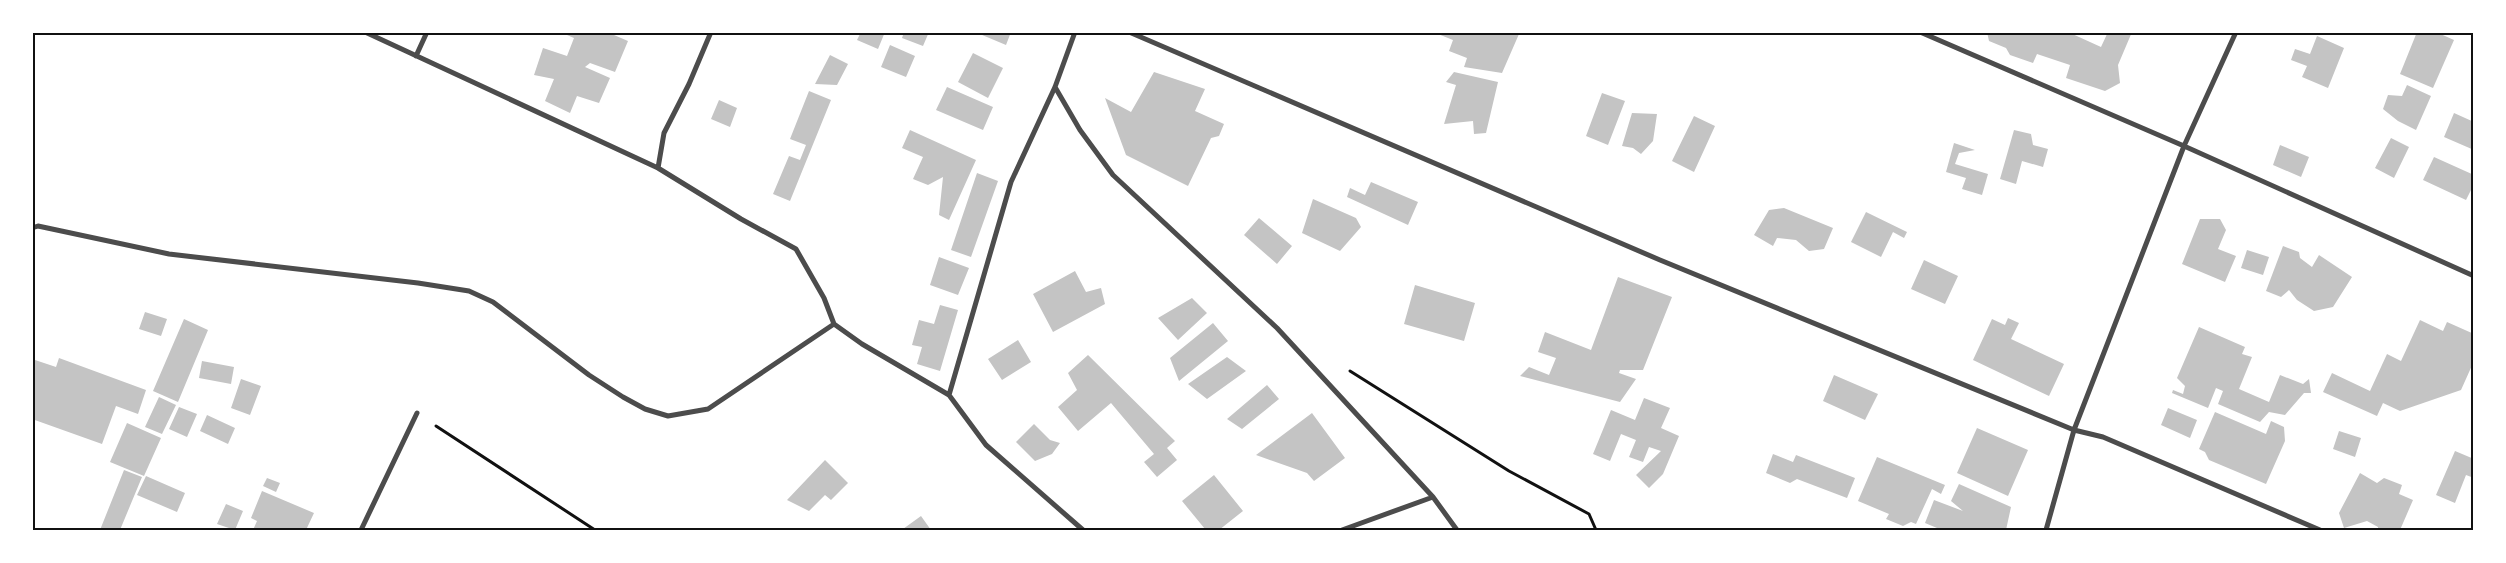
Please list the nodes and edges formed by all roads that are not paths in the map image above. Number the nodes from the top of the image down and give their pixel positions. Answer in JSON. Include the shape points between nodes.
{"nodes":[{"id":1,"x":365,"y":32,"type":"edge"},
{"id":2,"x":427,"y":32,"type":"edge"},
{"id":3,"x":711,"y":32,"type":"edge"},
{"id":4,"x":1075,"y":32,"type":"edge"},
{"id":5,"x":1129,"y":32,"type":"edge"},
{"id":6,"x":1920,"y":32,"type":"edge"},
{"id":7,"x":2236,"y":32,"type":"edge"},
{"id":8,"x":416,"y":56,"type":"junction"},
{"id":9,"x":1055,"y":87,"type":"junction"},
{"id":10,"x":2184,"y":146,"type":"junction"},
{"id":11,"x":658,"y":168,"type":"junction"},
{"id":12,"x":32,"y":228,"type":"edge"},
{"id":13,"x":2474,"y":276,"type":"edge"},
{"id":14,"x":834,"y":324,"type":"junction"},
{"id":15,"x":949,"y":395,"type":"junction"},
{"id":16,"x":416,"y":413,"type":"road end"},
{"id":17,"x":2074,"y":430,"type":"junction"},
{"id":18,"x":1432,"y":497,"type":"junction"},
{"id":19,"x":361,"y":530,"type":"edge"},
{"id":20,"x":1083,"y":530,"type":"edge"},
{"id":21,"x":1342,"y":530,"type":"edge"},
{"id":22,"x":1457,"y":530,"type":"edge"},
{"id":23,"x":2046,"y":530,"type":"edge"},
{"id":24,"x":2320,"y":530,"type":"edge"}],
"edges":[{"from":1,"to":8,"type":"street"},
{"from":2,"to":8,"type":"street"},
{"from":3,"to":11,"type":"street","via":[[664,133]]},
{"from":4,"to":9,"type":"street"},
{"from":5,"to":17,"type":"street","via":[[1660,260]]},
{"from":6,"to":10,"type":"street"},
{"from":7,"to":10,"type":"street"},
{"from":8,"to":11,"type":"street"},
{"from":9,"to":15,"type":"street","via":[[1011,182]]},
{"from":9,"to":18,"type":"street","via":[[1080,130],[1113,175],[1277,328]]},
{"from":10,"to":13,"type":"street"},
{"from":10,"to":17,"type":"street"},
{"from":11,"to":14,"type":"street","via":[[741,220],[796,249],[824,298]]},
{"from":12,"to":14,"type":"street","via":[[38,226],[169,254],[418,283],[468,292],[493,302],[623,397],[668,416],[708,408]]},
{"from":14,"to":15,"type":"street"},
{"from":15,"to":20,"type":"street","via":[[986,445]]},
{"from":16,"to":19,"type":"street"},
{"from":17,"to":23,"type":"street"},
{"from":17,"to":24,"type":"street","via":[[2103,437]]},
{"from":18,"to":21,"type":"street"},
{"from":18,"to":22,"type":"street"}]}
